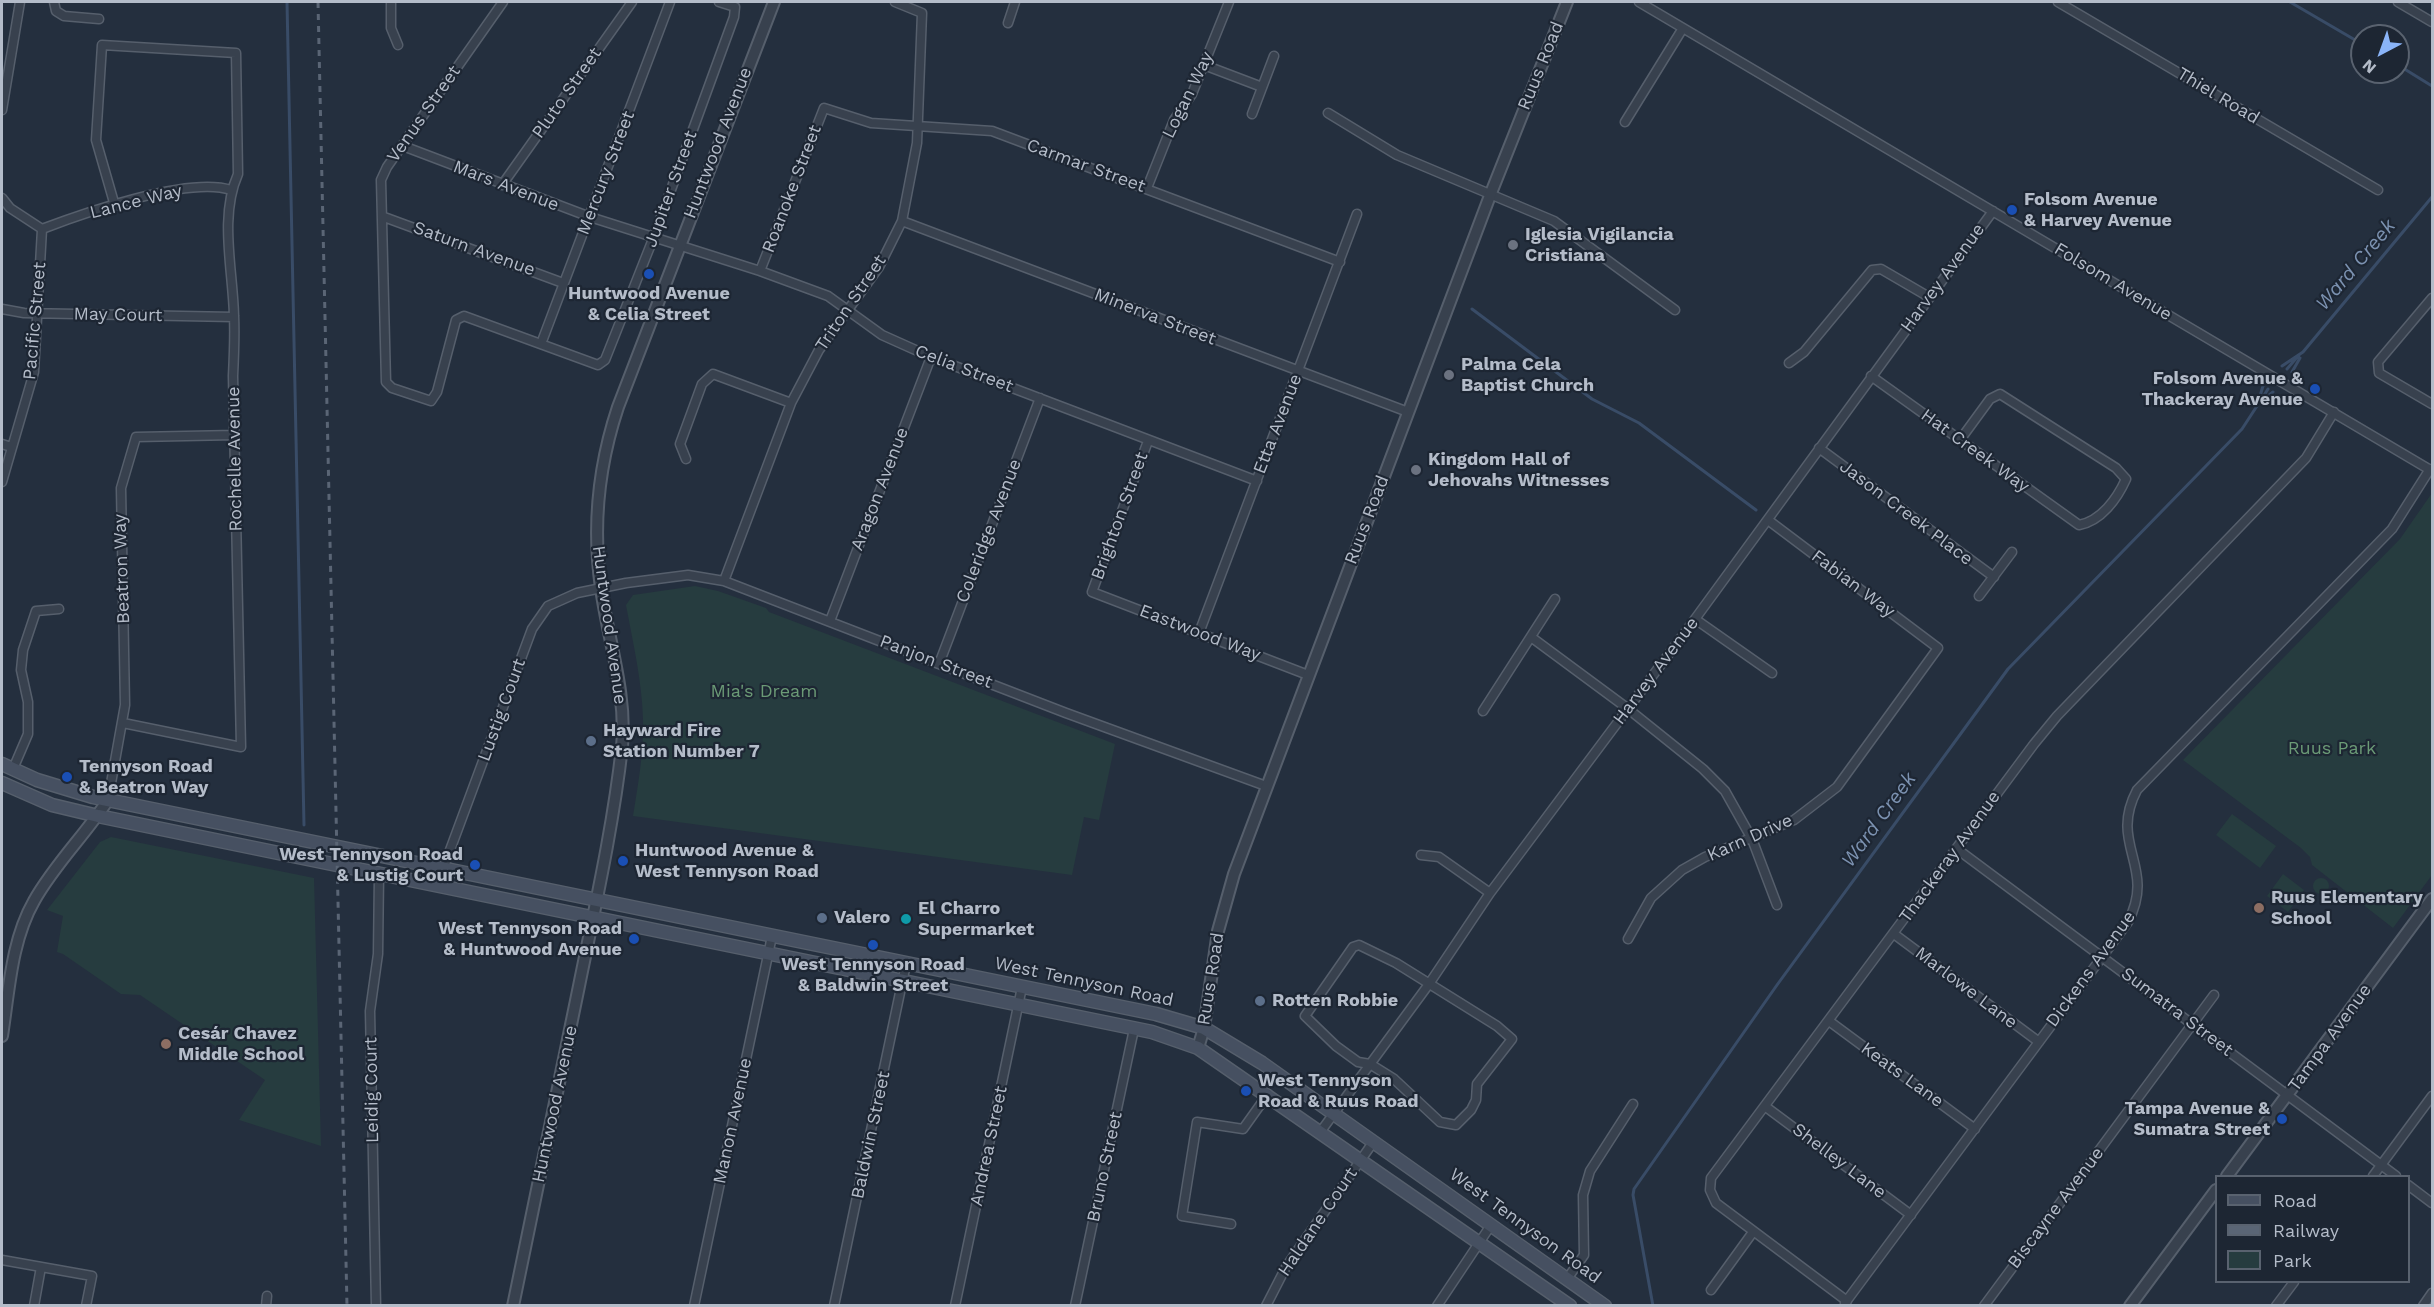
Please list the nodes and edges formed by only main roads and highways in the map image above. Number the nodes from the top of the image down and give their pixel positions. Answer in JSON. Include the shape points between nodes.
{"nodes":[{"id":1,"x":7,"y":766,"type":"edge"},
{"id":2,"x":2,"y":783,"type":"edge"},
{"id":3,"x":1570,"y":1305,"type":"edge"},
{"id":4,"x":1605,"y":1305,"type":"edge"}],
"edges":[{"from":1,"to":4,"type":"main road","name":"West Tennyson Road","via":[[58,788],[108,800],[1156,1014],[1204,1028],[1250,1054]]},
{"from":2,"to":3,"type":"main road","name":"West Tennyson Road","via":[[52,805],[98,816],[1152,1032],[1198,1048]]}]}
